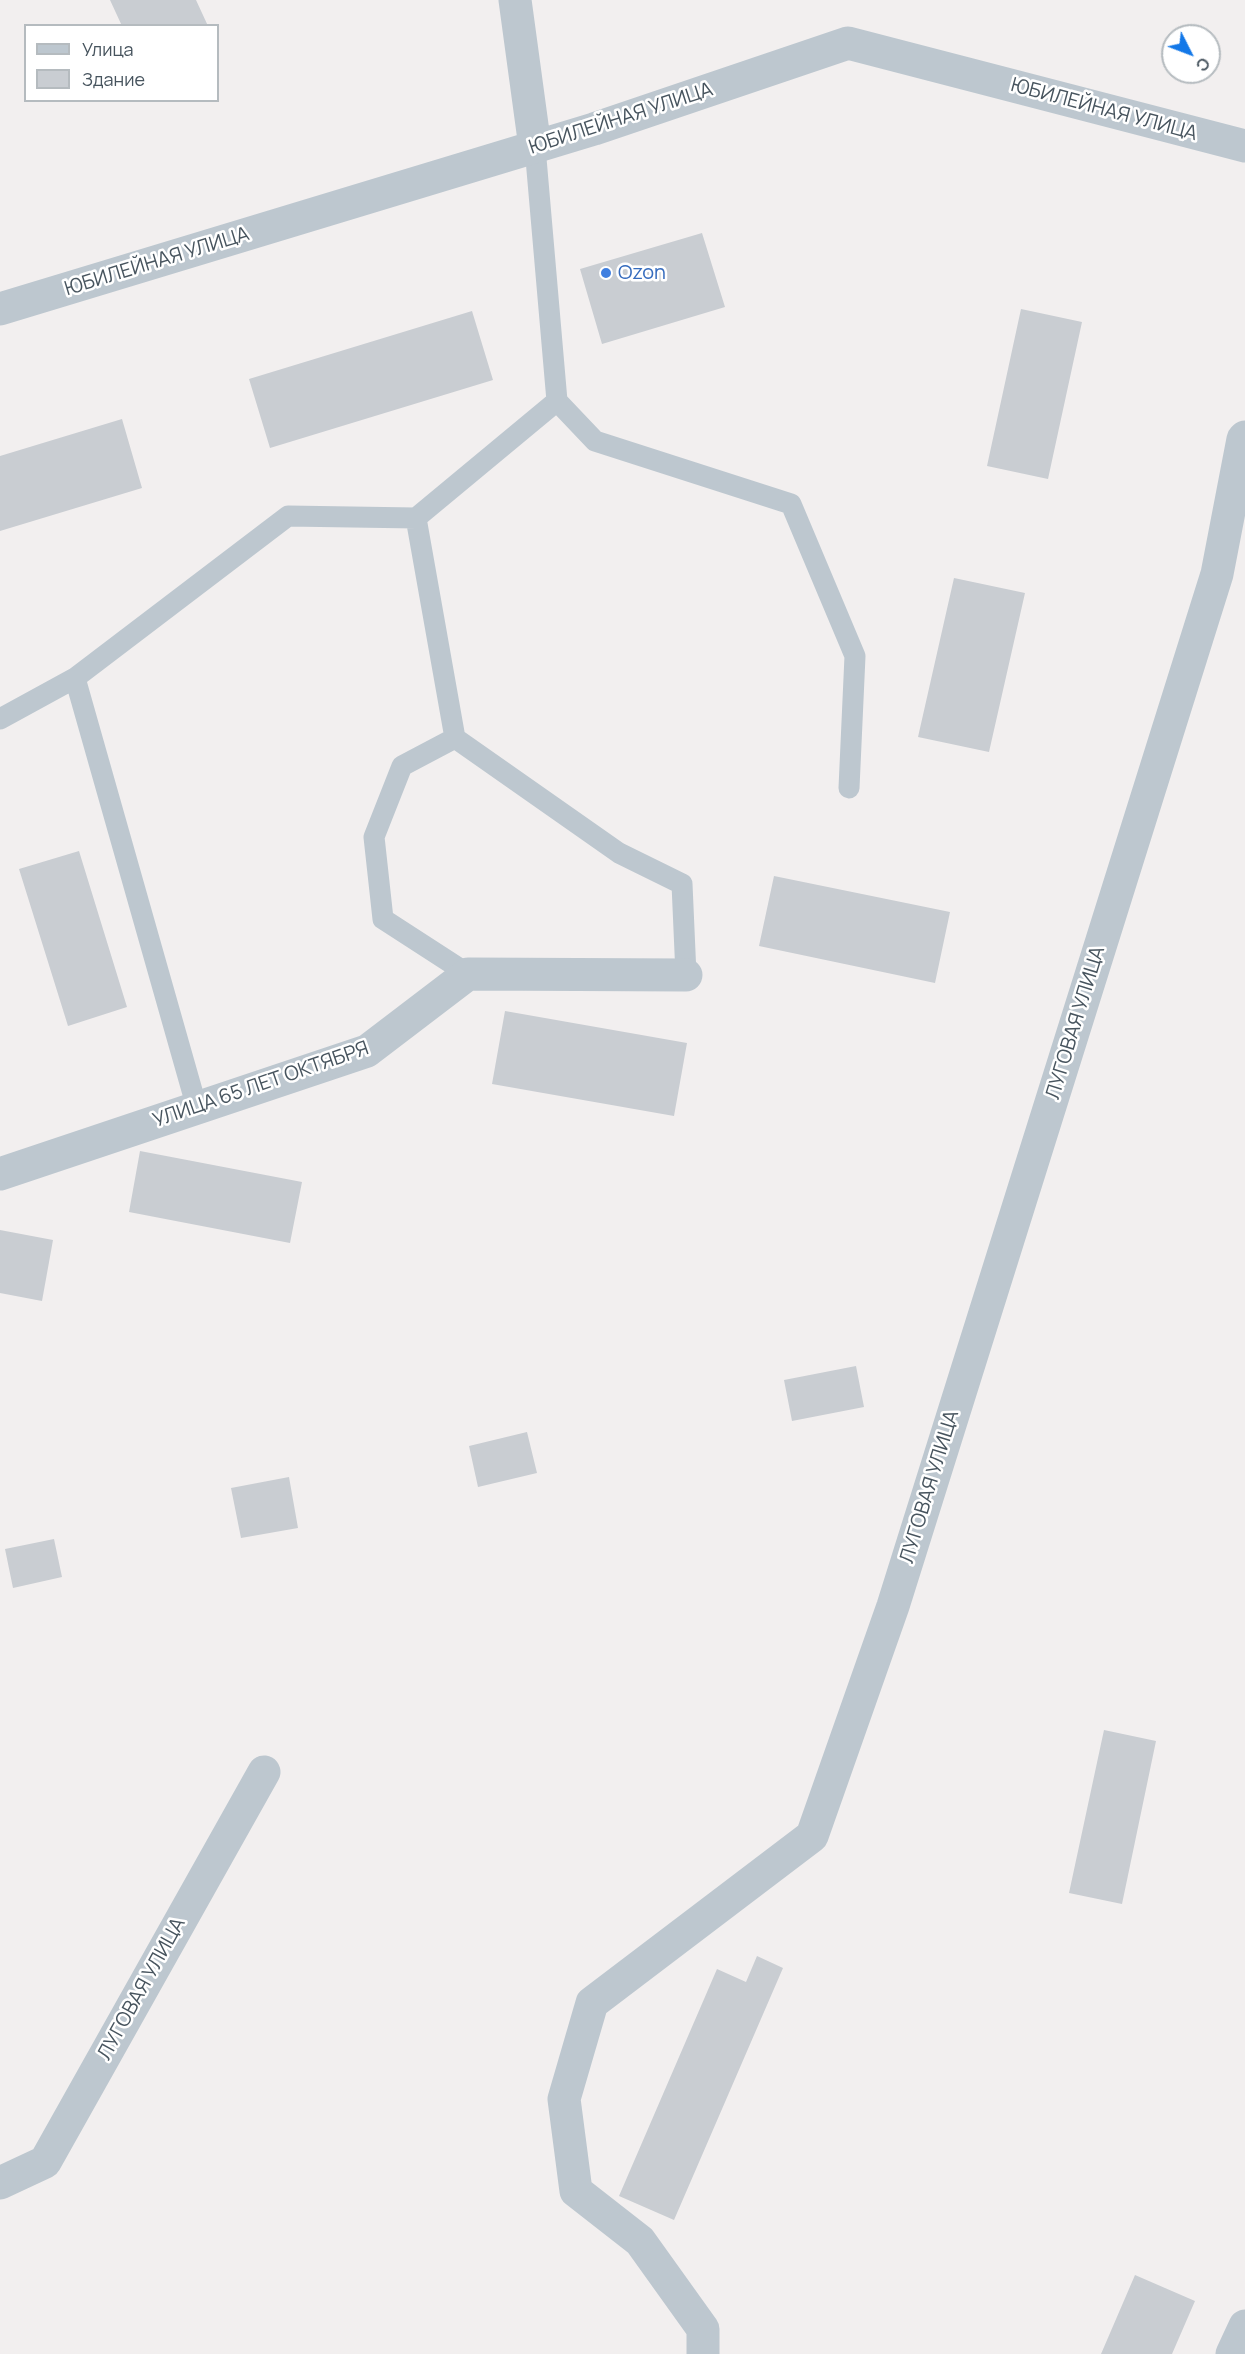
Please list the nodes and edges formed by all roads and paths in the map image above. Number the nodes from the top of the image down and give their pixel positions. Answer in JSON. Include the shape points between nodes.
{"nodes":[{"id":1,"x":515,"y":0,"type":"edge"},
{"id":2,"x":1245,"y":146,"type":"edge"},
{"id":3,"x":535,"y":147,"type":"junction"},
{"id":4,"x":0,"y":309,"type":"edge"},
{"id":5,"x":556,"y":401,"type":"junction"},
{"id":6,"x":1245,"y":437,"type":"edge"},
{"id":7,"x":416,"y":518,"type":"junction"},
{"id":8,"x":75,"y":678,"type":"junction"},
{"id":9,"x":0,"y":719,"type":"edge"},
{"id":10,"x":455,"y":738,"type":"junction"},
{"id":11,"x":849,"y":788,"type":"dead end"},
{"id":12,"x":468,"y":974,"type":"junction"},
{"id":13,"x":686,"y":975,"type":"joint"},
{"id":14,"x":197,"y":1108,"type":"junction"},
{"id":15,"x":0,"y":1174,"type":"edge"},
{"id":16,"x":264,"y":1772,"type":"dead end"},
{"id":17,"x":0,"y":2183,"type":"edge"},
{"id":18,"x":1245,"y":2326,"type":"edge"},
{"id":19,"x":704,"y":2354,"type":"edge"},
{"id":20,"x":1232,"y":2354,"type":"edge"}],
"edges":[{"from":1,"to":3,"type":"street"},
{"from":2,"to":3,"type":"street","name":"ЮБИЛЕЙНАЯ УЛИЦА","via":[[848,43]]},
{"from":3,"to":4,"type":"street","name":"ЮБИЛЕЙНАЯ УЛИЦА"},
{"from":3,"to":5,"type":"lane"},
{"from":5,"to":7,"type":"lane"},
{"from":5,"to":11,"type":"lane","via":[[595,441],[791,504],[855,656]]},
{"from":6,"to":19,"type":"street","name":"ЛУГОВАЯ УЛИЦА","via":[[1217,574],[892,1606],[812,1836],[592,2003],[564,2099],[576,2191],[640,2241],[703,2329]]},
{"from":7,"to":8,"type":"lane","via":[[288,516]]},
{"from":7,"to":10,"type":"lane"},
{"from":8,"to":9,"type":"lane"},
{"from":8,"to":14,"type":"lane"},
{"from":10,"to":12,"type":"lane","via":[[402,766],[374,837],[383,919]]},
{"from":10,"to":13,"type":"lane","via":[[619,853],[682,885]]},
{"from":12,"to":13,"type":"street"},
{"from":12,"to":14,"type":"street","name":"УЛИЦА 65 ЛЕТ ОКТЯБРЯ","via":[[367,1051]]},
{"from":14,"to":15,"type":"street","name":"УЛИЦА 65 ЛЕТ ОКТЯБРЯ"},
{"from":16,"to":17,"type":"street","name":"ЛУГОВАЯ УЛИЦА","via":[[45,2162]]},
{"from":18,"to":20,"type":"street"}]}
